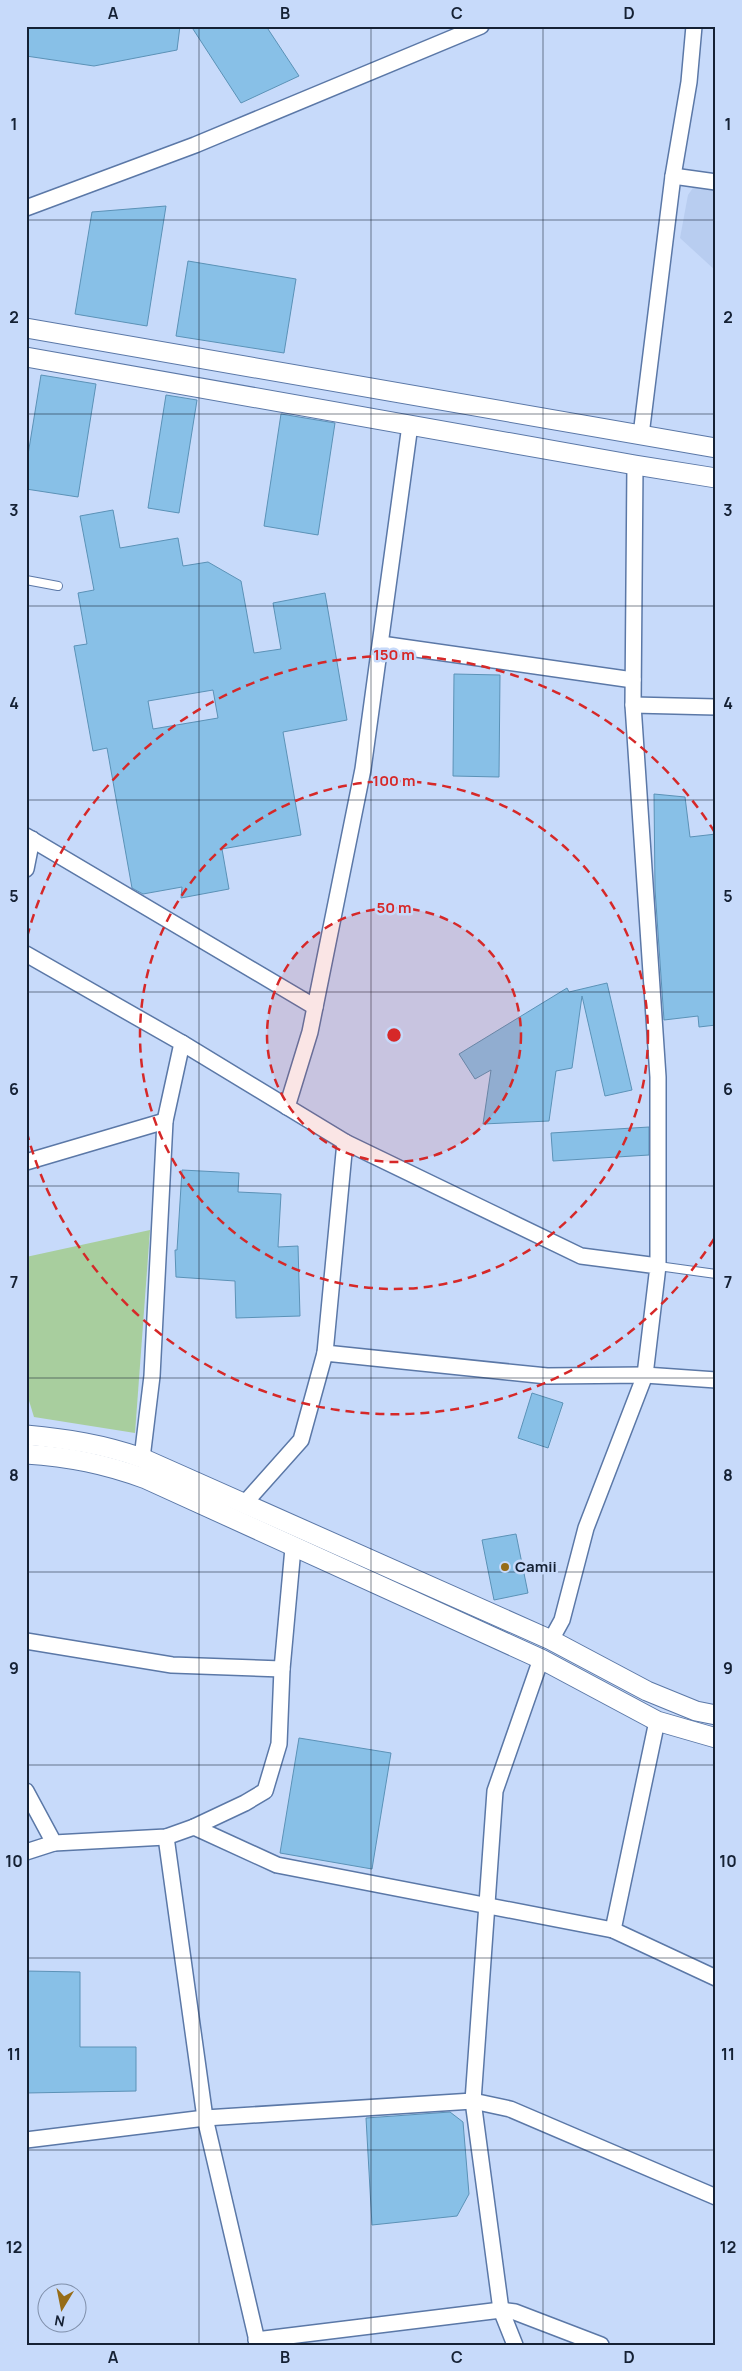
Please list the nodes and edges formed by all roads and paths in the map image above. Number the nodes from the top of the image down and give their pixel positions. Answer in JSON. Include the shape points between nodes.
{"nodes":[{"id":1,"x":694,"y":26,"type":"edge"},
{"id":2,"x":476,"y":27,"type":"edge"},
{"id":3,"x":673,"y":176,"type":"junction"},
{"id":4,"x":716,"y":182,"type":"edge"},
{"id":5,"x":26,"y":208,"type":"edge"},
{"id":6,"x":26,"y":328,"type":"edge"},
{"id":7,"x":26,"y":356,"type":"edge"},
{"id":8,"x":410,"y":425,"type":"junction"},
{"id":9,"x":641,"y":435,"type":"junction"},
{"id":10,"x":716,"y":448,"type":"edge"},
{"id":11,"x":635,"y":465,"type":"junction"},
{"id":12,"x":716,"y":478,"type":"edge"},
{"id":13,"x":26,"y":580,"type":"edge"},
{"id":14,"x":58,"y":586,"type":"dead end"},
{"id":15,"x":380,"y":644,"type":"junction"},
{"id":16,"x":633,"y":680,"type":"junction"},
{"id":17,"x":633,"y":705,"type":"junction"},
{"id":18,"x":716,"y":707,"type":"edge"},
{"id":19,"x":29,"y":837,"type":"edge"},
{"id":20,"x":26,"y":869,"type":"edge"},
{"id":21,"x":26,"y":954,"type":"edge"},
{"id":22,"x":315,"y":1007,"type":"junction"},
{"id":23,"x":182,"y":1043,"type":"junction"},
{"id":24,"x":287,"y":1107,"type":"junction"},
{"id":25,"x":165,"y":1121,"type":"junction"},
{"id":26,"x":345,"y":1142,"type":"junction"},
{"id":27,"x":26,"y":1162,"type":"edge"},
{"id":28,"x":658,"y":1266,"type":"junction"},
{"id":29,"x":716,"y":1274,"type":"edge"},
{"id":30,"x":325,"y":1353,"type":"junction"},
{"id":31,"x":645,"y":1375,"type":"junction"},
{"id":32,"x":716,"y":1380,"type":"edge"},
{"id":33,"x":26,"y":1435,"type":"edge"},
{"id":34,"x":26,"y":1454,"type":"edge"},
{"id":35,"x":142,"y":1458,"type":"junction"},
{"id":36,"x":244,"y":1504,"type":"junction"},
{"id":37,"x":293,"y":1548,"type":"junction"},
{"id":38,"x":552,"y":1640,"type":"junction"},
{"id":39,"x":26,"y":1641,"type":"edge"},
{"id":40,"x":541,"y":1659,"type":"junction"},
{"id":41,"x":282,"y":1669,"type":"junction"},
{"id":42,"x":716,"y":1715,"type":"edge"},
{"id":43,"x":657,"y":1721,"type":"junction"},
{"id":44,"x":716,"y":1738,"type":"edge"},
{"id":45,"x":26,"y":1791,"type":"edge"},
{"id":46,"x":194,"y":1827,"type":"junction"},
{"id":47,"x":166,"y":1837,"type":"junction"},
{"id":48,"x":54,"y":1843,"type":"junction"},
{"id":49,"x":26,"y":1852,"type":"edge"},
{"id":50,"x":486,"y":1904,"type":"junction"},
{"id":51,"x":613,"y":1930,"type":"junction"},
{"id":52,"x":716,"y":1978,"type":"edge"},
{"id":53,"x":473,"y":2102,"type":"junction"},
{"id":54,"x":205,"y":2118,"type":"junction"},
{"id":55,"x":26,"y":2140,"type":"edge"},
{"id":56,"x":716,"y":2197,"type":"edge"},
{"id":57,"x":501,"y":2310,"type":"junction"},
{"id":58,"x":257,"y":2342,"type":"edge"},
{"id":59,"x":515,"y":2345,"type":"edge"},
{"id":60,"x":600,"y":2345,"type":"edge"}],
"edges":[{"from":1,"to":3,"type":"street","via":[[689,82]]},
{"from":2,"to":5,"type":"street","via":[[195,145]]},
{"from":3,"to":4,"type":"street"},
{"from":3,"to":9,"type":"street"},
{"from":6,"to":9,"type":"street"},
{"from":7,"to":8,"type":"street"},
{"from":8,"to":11,"type":"street"},
{"from":8,"to":15,"type":"street"},
{"from":9,"to":10,"type":"street"},
{"from":9,"to":11,"type":"street"},
{"from":11,"to":12,"type":"street"},
{"from":11,"to":16,"type":"street"},
{"from":13,"to":14,"type":"lane"},
{"from":15,"to":16,"type":"street"},
{"from":15,"to":22,"type":"street","via":[[363,769]]},
{"from":16,"to":17,"type":"street"},
{"from":17,"to":18,"type":"street"},
{"from":17,"to":28,"type":"street","via":[[658,1077]]},
{"from":19,"to":20,"type":"street"},
{"from":19,"to":22,"type":"street"},
{"from":21,"to":23,"type":"street"},
{"from":22,"to":24,"type":"street"},
{"from":23,"to":24,"type":"street"},
{"from":23,"to":25,"type":"street"},
{"from":24,"to":26,"type":"street"},
{"from":25,"to":27,"type":"street"},
{"from":25,"to":35,"type":"street","via":[[152,1376]]},
{"from":26,"to":28,"type":"street","via":[[581,1256]]},
{"from":26,"to":30,"type":"street"},
{"from":28,"to":29,"type":"lane"},
{"from":28,"to":31,"type":"street"},
{"from":30,"to":31,"type":"street","via":[[547,1376]]},
{"from":30,"to":36,"type":"street","via":[[301,1440]]},
{"from":31,"to":32,"type":"street"},
{"from":31,"to":38,"type":"street","via":[[586,1528],[562,1620]]},
{"from":33,"to":35,"type":"street","via":[[110,1446]]},
{"from":34,"to":37,"type":"street","via":[[75,1458],[129,1473]]},
{"from":35,"to":36,"type":"street"},
{"from":36,"to":38,"type":"street"},
{"from":37,"to":40,"type":"street"},
{"from":37,"to":41,"type":"street"},
{"from":38,"to":40,"type":"street"},
{"from":38,"to":42,"type":"street","via":[[647,1691],[696,1711]]},
{"from":39,"to":41,"type":"street","via":[[172,1665]]},
{"from":40,"to":43,"type":"street"},
{"from":40,"to":50,"type":"street","via":[[495,1791]]},
{"from":41,"to":46,"type":"street","via":[[279,1744],[265,1791]]},
{"from":43,"to":44,"type":"street"},
{"from":43,"to":51,"type":"street"},
{"from":45,"to":48,"type":"street"},
{"from":46,"to":47,"type":"street"},
{"from":46,"to":50,"type":"street","via":[[277,1865]]},
{"from":47,"to":48,"type":"street"},
{"from":47,"to":54,"type":"street"},
{"from":48,"to":49,"type":"street"},
{"from":50,"to":51,"type":"street"},
{"from":50,"to":53,"type":"street"},
{"from":51,"to":52,"type":"street"},
{"from":53,"to":54,"type":"street"},
{"from":53,"to":56,"type":"street","via":[[510,2109]]},
{"from":53,"to":57,"type":"street"},
{"from":54,"to":55,"type":"street"},
{"from":54,"to":58,"type":"street"},
{"from":57,"to":58,"type":"street"},
{"from":57,"to":59,"type":"street"},
{"from":57,"to":60,"type":"street","via":[[515,2312]]}]}
